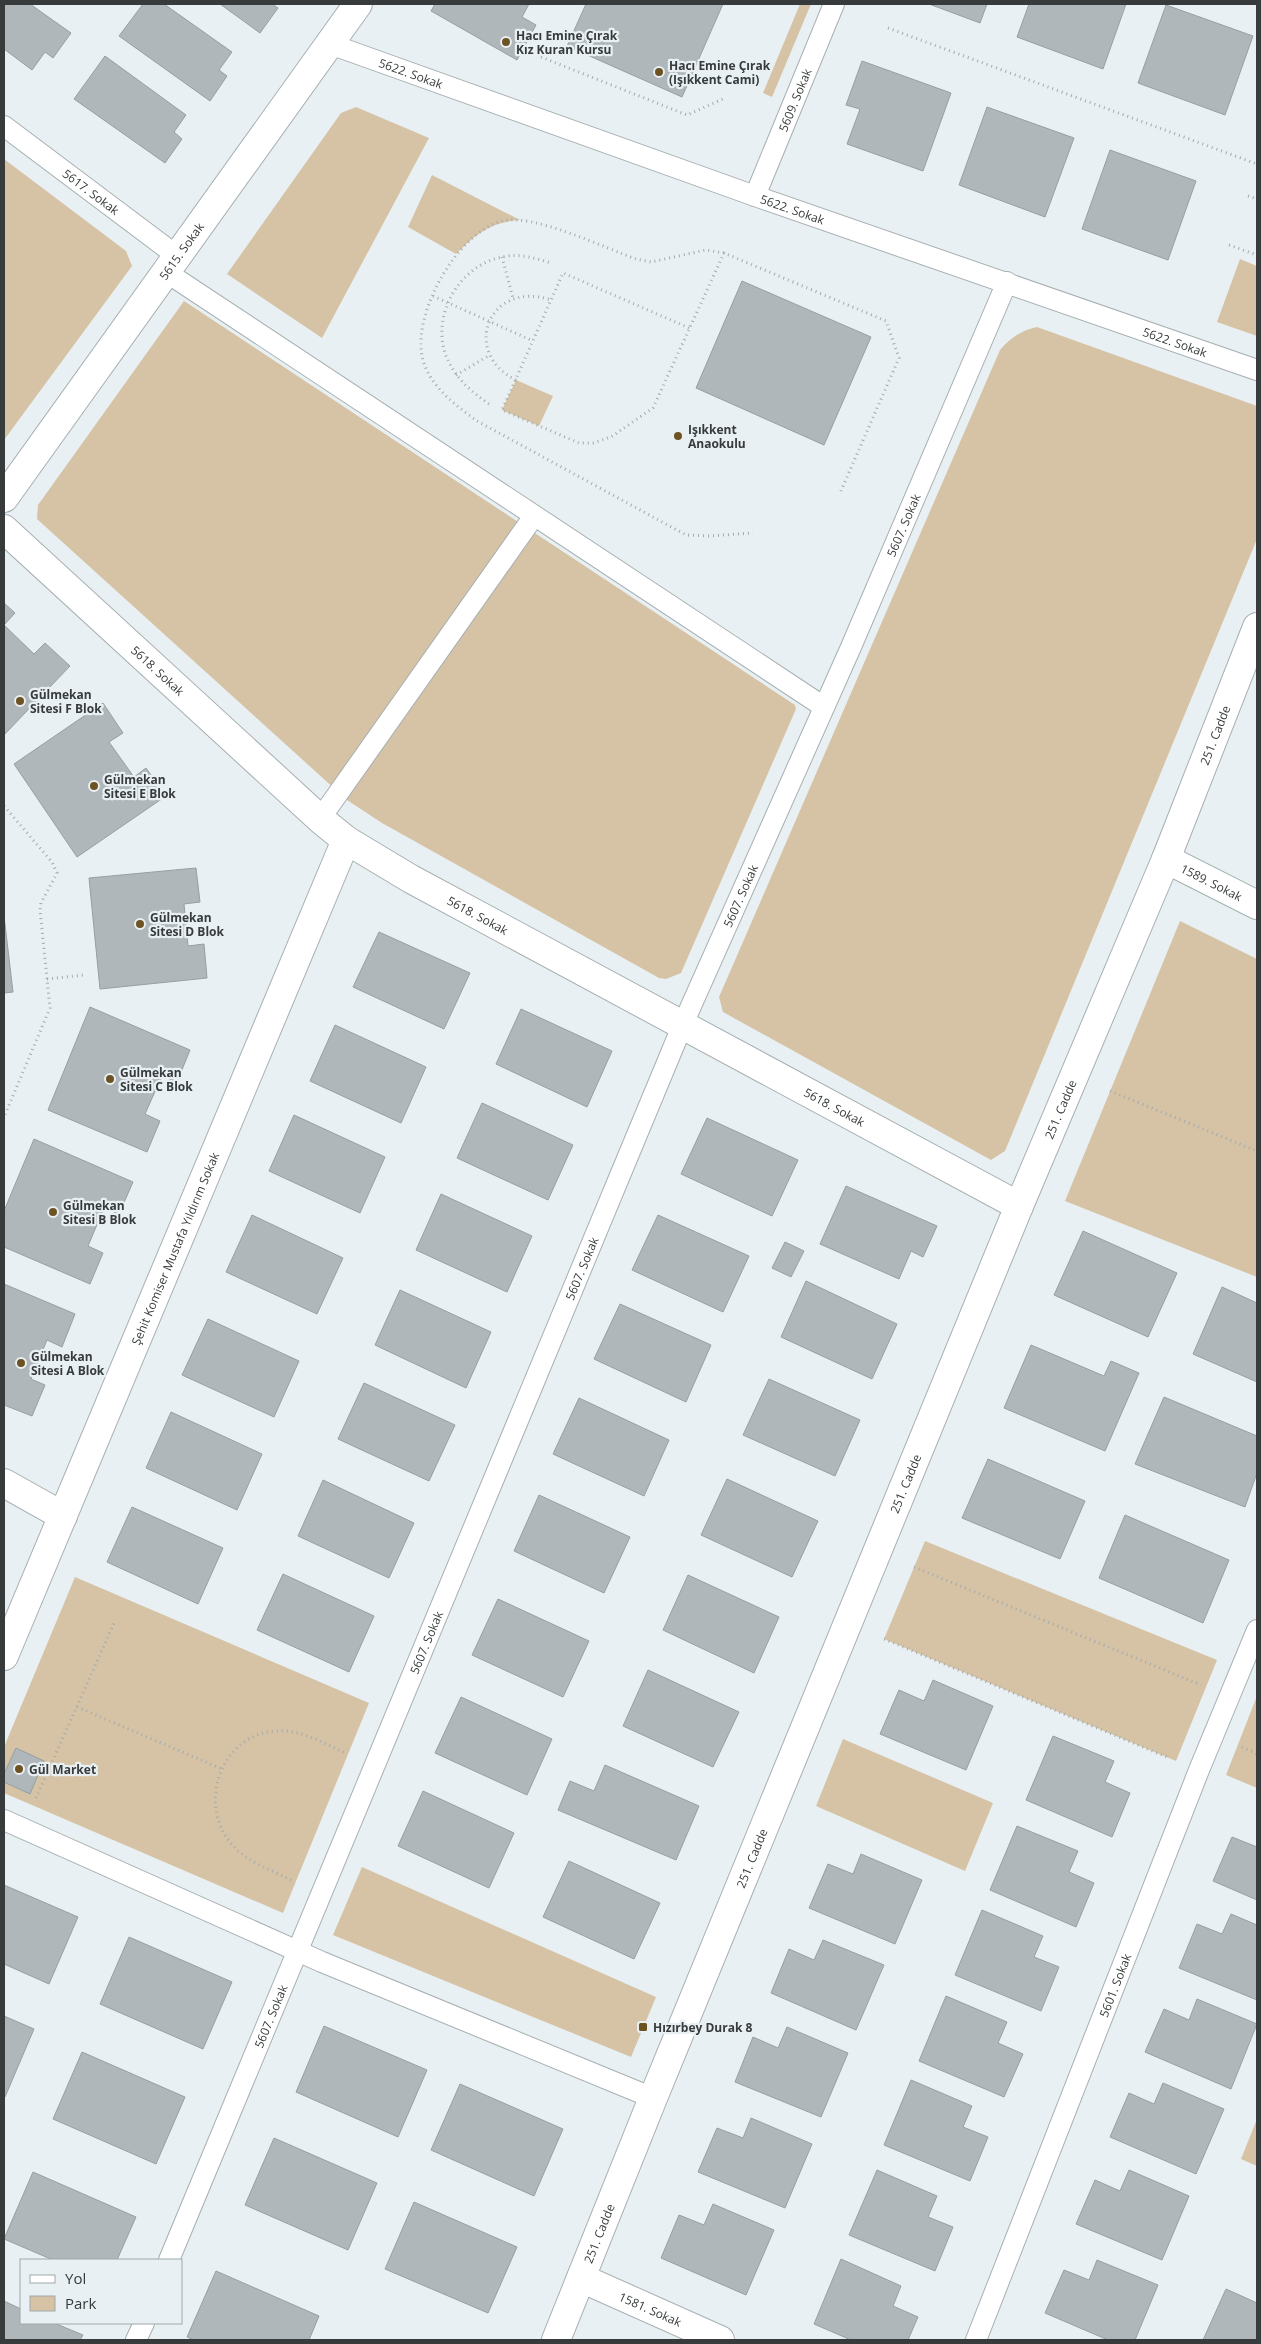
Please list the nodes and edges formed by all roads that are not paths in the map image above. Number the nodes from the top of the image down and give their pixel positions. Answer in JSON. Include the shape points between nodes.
{"nodes":[{"id":1,"x":358,"y":4,"type":"edge"},
{"id":2,"x":834,"y":4,"type":"edge"},
{"id":3,"x":330,"y":44,"type":"junction"},
{"id":4,"x":4,"y":126,"type":"edge"},
{"id":5,"x":755,"y":196,"type":"junction"},
{"id":6,"x":172,"y":264,"type":"junction"},
{"id":7,"x":1007,"y":282,"type":"junction"},
{"id":8,"x":1257,"y":370,"type":"edge"},
{"id":9,"x":4,"y":498,"type":"edge"},
{"id":10,"x":534,"y":516,"type":"junction"},
{"id":11,"x":4,"y":528,"type":"edge"},
{"id":12,"x":1257,"y":627,"type":"edge"},
{"id":13,"x":824,"y":707,"type":"junction"},
{"id":14,"x":320,"y":818,"type":"junction"},
{"id":15,"x":346,"y":840,"type":"junction"},
{"id":16,"x":1166,"y":859,"type":"junction"},
{"id":17,"x":1257,"y":905,"type":"edge"},
{"id":18,"x":683,"y":1024,"type":"junction"},
{"id":19,"x":1019,"y":1206,"type":"junction"},
{"id":20,"x":4,"y":1482,"type":"edge"},
{"id":21,"x":63,"y":1516,"type":"junction"},
{"id":22,"x":1257,"y":1630,"type":"edge"},
{"id":23,"x":4,"y":1656,"type":"edge"},
{"id":24,"x":4,"y":1820,"type":"edge"},
{"id":25,"x":298,"y":1950,"type":"junction"},
{"id":26,"x":653,"y":2098,"type":"junction"},
{"id":27,"x":169,"y":2259,"type":"edge"},
{"id":28,"x":581,"y":2278,"type":"junction"},
{"id":29,"x":144,"y":2324,"type":"edge"},
{"id":30,"x":136,"y":2340,"type":"edge"},
{"id":31,"x":556,"y":2340,"type":"edge"},
{"id":32,"x":720,"y":2340,"type":"edge"},
{"id":33,"x":976,"y":2340,"type":"edge"}],
"edges":[{"from":1,"to":3,"type":"street","name":"5615. Sokak"},
{"from":2,"to":5,"type":"lane","name":"5609. Sokak"},
{"from":3,"to":5,"type":"lane","name":"5622. Sokak"},
{"from":3,"to":6,"type":"street","name":"5615. Sokak"},
{"from":4,"to":6,"type":"lane","name":"5617. Sokak"},
{"from":5,"to":7,"type":"lane","name":"5622. Sokak"},
{"from":6,"to":9,"type":"street","name":"5615. Sokak"},
{"from":6,"to":10,"type":"lane","name":"5617. Sokak"},
{"from":7,"to":8,"type":"lane","name":"5622. Sokak"},
{"from":7,"to":13,"type":"lane","name":"5607. Sokak"},
{"from":10,"to":13,"type":"lane","name":"5617. Sokak"},
{"from":10,"to":14,"type":"lane"},
{"from":11,"to":14,"type":"street","name":"5618. Sokak"},
{"from":12,"to":16,"type":"street","name":"251. Cadde"},
{"from":13,"to":18,"type":"lane","name":"5607. Sokak"},
{"from":14,"to":15,"type":"street","name":"5618. Sokak"},
{"from":15,"to":18,"type":"street","name":"5618. Sokak","via":[[411,879]]},
{"from":15,"to":21,"type":"street","name":"Şehit Komiser Mustafa Yıldırım Sokak"},
{"from":16,"to":17,"type":"street","name":"1589. Sokak"},
{"from":16,"to":19,"type":"street","name":"251. Cadde"},
{"from":18,"to":19,"type":"street","name":"5618. Sokak"},
{"from":18,"to":25,"type":"lane","name":"5607. Sokak"},
{"from":19,"to":26,"type":"street","name":"251. Cadde"},
{"from":20,"to":21,"type":"street"},
{"from":21,"to":23,"type":"street","name":"Şehit Komiser Mustafa Yıldırım Sokak"},
{"from":22,"to":33,"type":"lane","name":"5601. Sokak"},
{"from":24,"to":25,"type":"lane"},
{"from":25,"to":26,"type":"lane"},
{"from":25,"to":27,"type":"lane","name":"5607. Sokak"},
{"from":26,"to":28,"type":"street","name":"251. Cadde"},
{"from":28,"to":31,"type":"street","name":"251. Cadde"},
{"from":28,"to":32,"type":"street","name":"1581. Sokak"},
{"from":29,"to":30,"type":"lane"}]}
